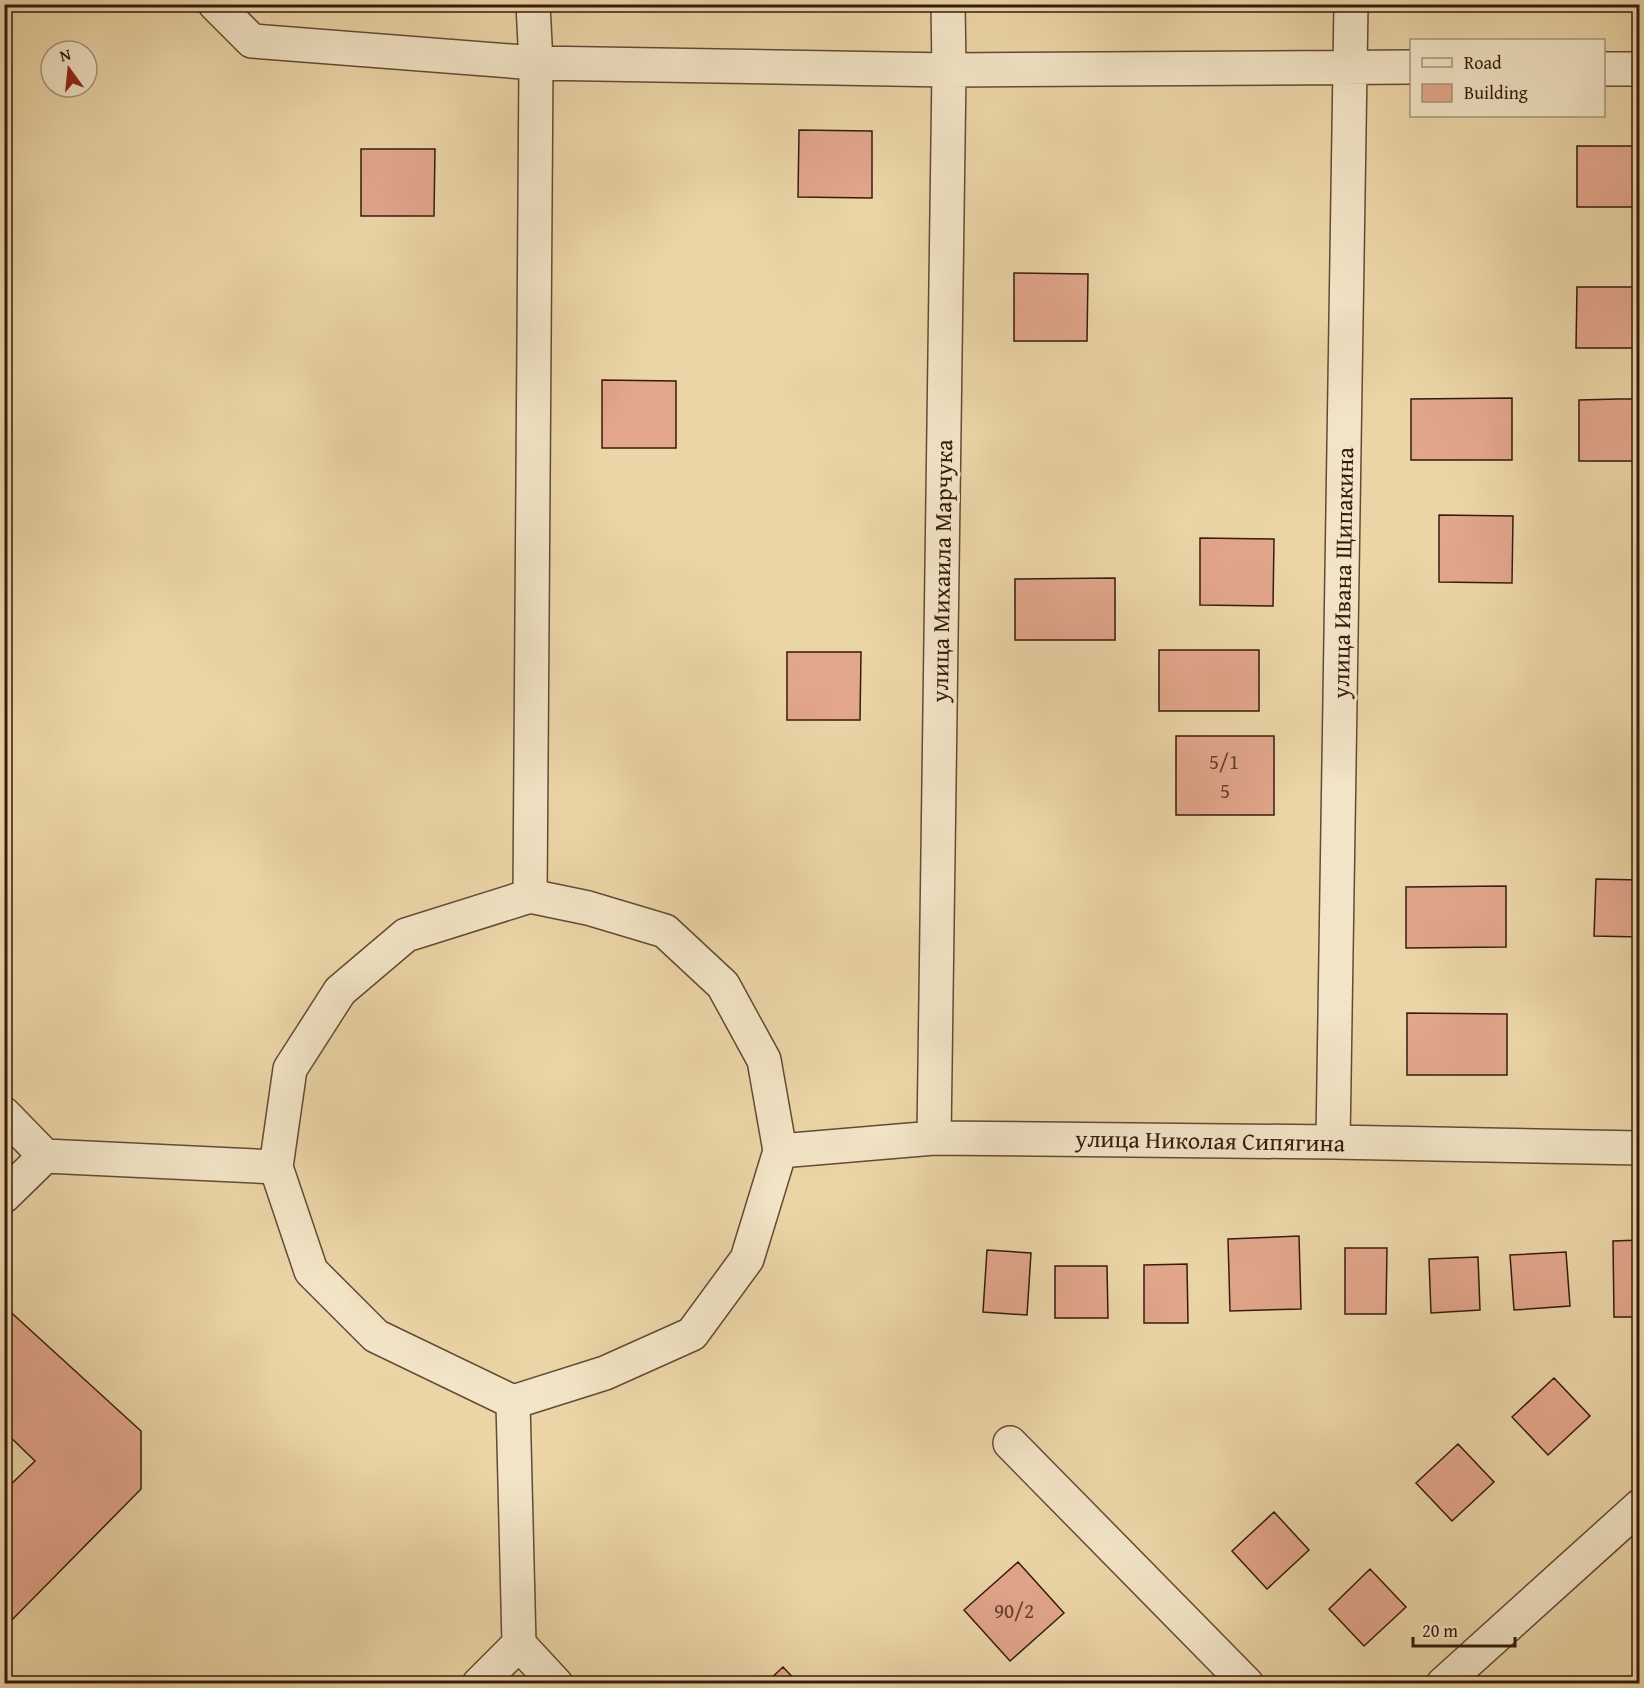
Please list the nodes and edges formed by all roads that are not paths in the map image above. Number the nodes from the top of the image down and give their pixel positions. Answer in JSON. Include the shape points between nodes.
{"nodes":[{"id":1,"x":215,"y":4,"type":"edge"},
{"id":2,"x":533,"y":4,"type":"edge"},
{"id":3,"x":948,"y":4,"type":"edge"},
{"id":4,"x":1351,"y":4,"type":"edge"},
{"id":5,"x":536,"y":63,"type":"junction"},
{"id":6,"x":1351,"y":67,"type":"junction"},
{"id":7,"x":1410,"y":67,"type":"edge"},
{"id":8,"x":1605,"y":69,"type":"edge"},
{"id":9,"x":1640,"y":69,"type":"edge"},
{"id":10,"x":949,"y":70,"type":"junction"},
{"id":11,"x":530,"y":896,"type":"junction"},
{"id":12,"x":4,"y":1114,"type":"edge"},
{"id":13,"x":934,"y":1138,"type":"junction"},
{"id":14,"x":1334,"y":1142,"type":"junction"},
{"id":15,"x":1640,"y":1148,"type":"edge"},
{"id":16,"x":780,"y":1151,"type":"junction"},
{"id":17,"x":45,"y":1156,"type":"junction"},
{"id":18,"x":276,"y":1167,"type":"junction"},
{"id":19,"x":4,"y":1196,"type":"edge"},
{"id":20,"x":513,"y":1402,"type":"junction"},
{"id":21,"x":1010,"y":1443,"type":"dead end"},
{"id":22,"x":1640,"y":1506,"type":"edge"},
{"id":23,"x":519,"y":1644,"type":"junction"},
{"id":24,"x":479,"y":1683,"type":"edge"},
{"id":25,"x":556,"y":1683,"type":"edge"},
{"id":26,"x":1247,"y":1683,"type":"edge"},
{"id":27,"x":1443,"y":1683,"type":"edge"}],
"edges":[{"from":1,"to":5,"type":"street","via":[[252,41]]},
{"from":2,"to":5,"type":"street"},
{"from":3,"to":10,"type":"street","name":"улица Михаила Марчука"},
{"from":4,"to":6,"type":"street","name":"улица Ивана Щипакина"},
{"from":5,"to":10,"type":"street"},
{"from":5,"to":11,"type":"street"},
{"from":6,"to":7,"type":"street"},
{"from":6,"to":10,"type":"street"},
{"from":6,"to":14,"type":"street","name":"улица Ивана Щипакина"},
{"from":8,"to":9,"type":"street"},
{"from":10,"to":13,"type":"street","name":"улица Михаила Марчука"},
{"from":11,"to":16,"type":"street","via":[[665,931],[723,985],[764,1060]]},
{"from":11,"to":18,"type":"street","via":[[406,935],[340,991],[290,1069]]},
{"from":12,"to":17,"type":"street"},
{"from":13,"to":14,"type":"street","name":"улица Николая Сипягина"},
{"from":13,"to":16,"type":"street","name":"улица Николая Сипягина"},
{"from":14,"to":15,"type":"street","name":"улица Николая Сипягина"},
{"from":16,"to":20,"type":"street","via":[[747,1259],[692,1334],[604,1373]]},
{"from":17,"to":18,"type":"street"},
{"from":17,"to":19,"type":"street"},
{"from":18,"to":20,"type":"street","via":[[310,1271],[376,1336]]},
{"from":20,"to":23,"type":"street"},
{"from":21,"to":26,"type":"street"},
{"from":22,"to":27,"type":"street"},
{"from":23,"to":24,"type":"street"},
{"from":23,"to":25,"type":"street"}]}
